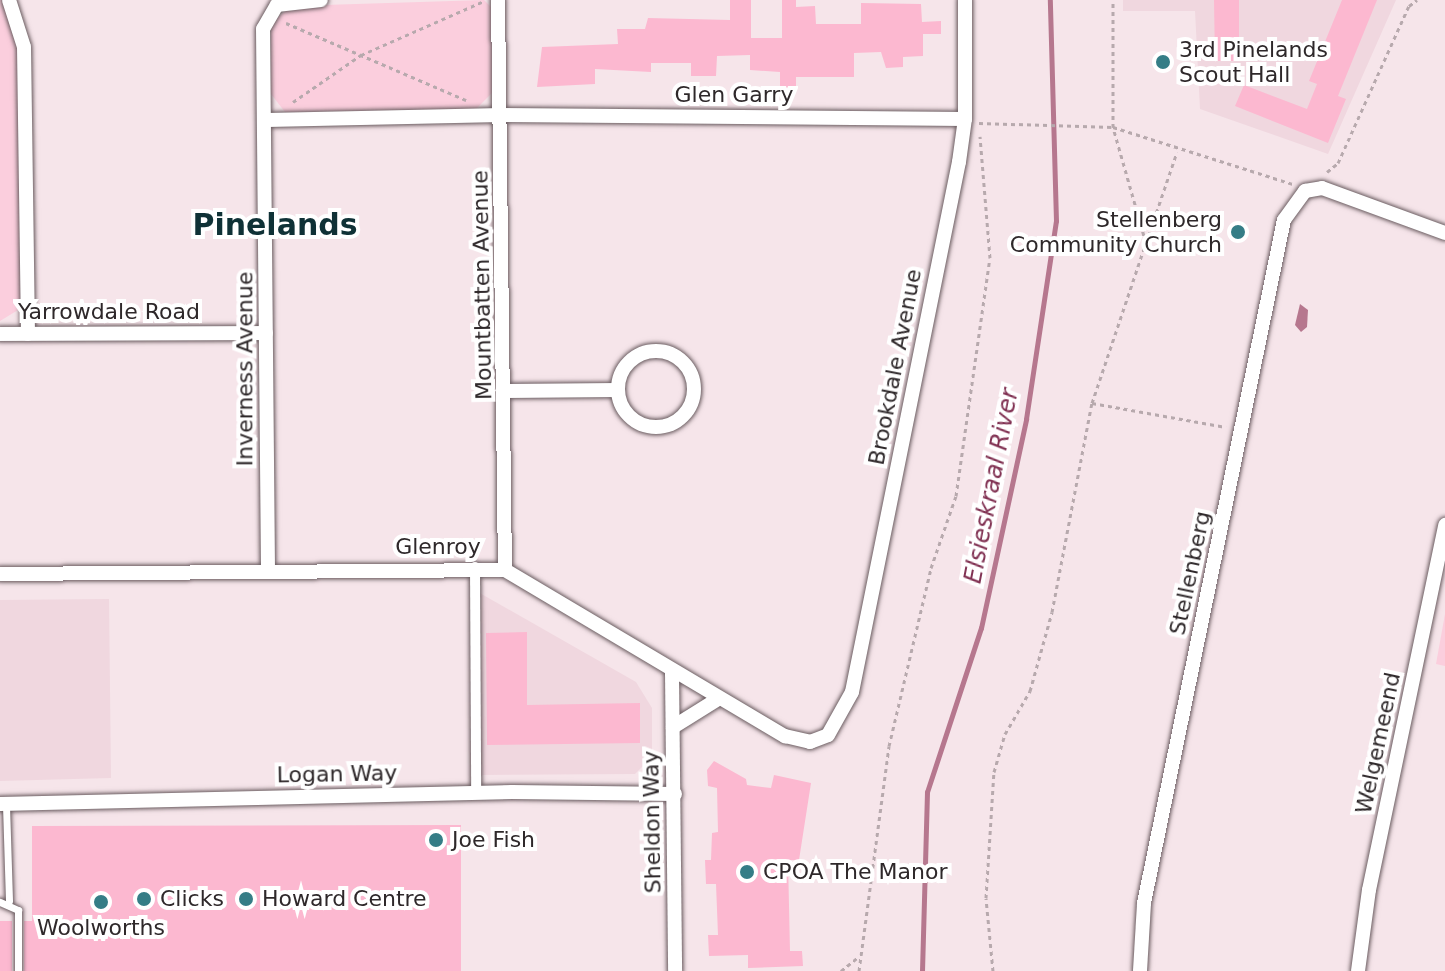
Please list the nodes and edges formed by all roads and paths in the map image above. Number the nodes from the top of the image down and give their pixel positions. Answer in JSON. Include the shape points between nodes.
{"nodes":[{"id":1,"x":9,"y":0,"type":"edge"},
{"id":2,"x":321,"y":0,"type":"edge"},
{"id":3,"x":486,"y":0,"type":"edge"},
{"id":4,"x":498,"y":0,"type":"edge"},
{"id":5,"x":965,"y":0,"type":"edge"},
{"id":6,"x":1113,"y":0,"type":"edge"},
{"id":7,"x":1417,"y":0,"type":"edge"},
{"id":8,"x":267,"y":15,"type":"junction"},
{"id":9,"x":361,"y":55,"type":"junction"},
{"id":10,"x":474,"y":103,"type":"dead end"},
{"id":11,"x":291,"y":104,"type":"dead end"},
{"id":12,"x":502,"y":115,"type":"junction"},
{"id":13,"x":965,"y":119,"type":"junction"},
{"id":14,"x":267,"y":120,"type":"junction"},
{"id":15,"x":1113,"y":127,"type":"junction"},
{"id":16,"x":1178,"y":151,"type":"junction"},
{"id":17,"x":1305,"y":191,"type":"junction"},
{"id":18,"x":1445,"y":233,"type":"edge"},
{"id":19,"x":1146,"y":243,"type":"junction"},
{"id":20,"x":266,"y":333,"type":"junction"},
{"id":21,"x":0,"y":334,"type":"edge"},
{"id":22,"x":28,"y":334,"type":"junction"},
{"id":23,"x":618,"y":390,"type":"junction"},
{"id":24,"x":506,"y":391,"type":"junction"},
{"id":25,"x":1092,"y":403,"type":"junction"},
{"id":26,"x":1242,"y":430,"type":"junction"},
{"id":27,"x":1445,"y":525,"type":"edge"},
{"id":28,"x":475,"y":567,"type":"junction"},
{"id":29,"x":268,"y":569,"type":"junction"},
{"id":30,"x":505,"y":570,"type":"junction"},
{"id":31,"x":0,"y":574,"type":"edge"},
{"id":32,"x":672,"y":673,"type":"junction"},
{"id":33,"x":718,"y":699,"type":"junction"},
{"id":34,"x":673,"y":727,"type":"junction"},
{"id":35,"x":828,"y":735,"type":"joint"},
{"id":36,"x":476,"y":793,"type":"junction"},
{"id":37,"x":675,"y":794,"type":"junction"},
{"id":38,"x":3,"y":804,"type":"edge"},
{"id":39,"x":4,"y":839,"type":"edge"},
{"id":40,"x":9,"y":901,"type":"junction"},
{"id":41,"x":0,"y":902,"type":"edge"},
{"id":42,"x":858,"y":957,"type":"junction"},
{"id":43,"x":18,"y":971,"type":"edge"},
{"id":44,"x":675,"y":971,"type":"edge"},
{"id":45,"x":841,"y":971,"type":"edge"},
{"id":46,"x":859,"y":971,"type":"edge"},
{"id":47,"x":993,"y":971,"type":"edge"},
{"id":48,"x":1140,"y":971,"type":"edge"},
{"id":49,"x":1358,"y":971,"type":"edge"}],
"edges":[{"from":1,"to":22,"type":"street","via":[[24,47]]},
{"from":2,"to":8,"type":"street","via":[[291,1]]},
{"from":3,"to":9,"type":"path"},
{"from":4,"to":12,"type":"street","name":"Mountbatten Avenue"},
{"from":5,"to":13,"type":"street","name":"Brookdale Avenue"},
{"from":6,"to":15,"type":"path"},
{"from":7,"to":17,"type":"path","via":[[1409,6],[1338,163]]},
{"from":8,"to":9,"type":"path"},
{"from":8,"to":14,"type":"street","name":"Inverness Avenue"},
{"from":9,"to":10,"type":"path"},
{"from":9,"to":11,"type":"path"},
{"from":12,"to":13,"type":"street","name":"Glen Garry"},
{"from":12,"to":14,"type":"street"},
{"from":12,"to":24,"type":"street","name":"Mountbatten Avenue"},
{"from":13,"to":35,"type":"street","name":"Brookdale Avenue","via":[[852,692]]},
{"from":14,"to":20,"type":"street","name":"Inverness Avenue"},
{"from":15,"to":16,"type":"path"},
{"from":15,"to":19,"type":"path"},
{"from":15,"to":42,"type":"path","via":[[979,123],[990,258],[956,496],[931,568],[889,746]]},
{"from":16,"to":17,"type":"path","via":[[1277,175]]},
{"from":16,"to":19,"type":"path"},
{"from":17,"to":18,"type":"street","via":[[1338,191]]},
{"from":17,"to":26,"type":"street","name":"Stellenberg","via":[[1284,220]]},
{"from":19,"to":25,"type":"path"},
{"from":20,"to":22,"type":"street","name":"Yarrowdale Road"},
{"from":20,"to":29,"type":"street","name":"Inverness Avenue"},
{"from":21,"to":22,"type":"street","name":"Yarrowdale Road"},
{"from":23,"to":23,"type":"street","via":[[627,363],[654,350],[681,359],[695,388],[688,411],[663,427],[632,419]]},
{"from":23,"to":24,"type":"street"},
{"from":24,"to":30,"type":"street","name":"Mountbatten Avenue"},
{"from":25,"to":26,"type":"path"},
{"from":25,"to":47,"type":"path","via":[[1052,612],[1030,691],[1005,734],[994,772],[986,898]]},
{"from":26,"to":48,"type":"street","name":"Stellenberg","via":[[1144,903]]},
{"from":27,"to":49,"type":"street","name":"Welgemeend","via":[[1369,890]]},
{"from":28,"to":29,"type":"street","name":"Glenroy"},
{"from":28,"to":30,"type":"street","name":"Glenroy"},
{"from":28,"to":36,"type":"street"},
{"from":29,"to":31,"type":"street","name":"Glenroy"},
{"from":30,"to":32,"type":"street","name":"Glenroy"},
{"from":32,"to":33,"type":"street","name":"Glenroy"},
{"from":32,"to":34,"type":"street","name":"Sheldon Way"},
{"from":33,"to":34,"type":"street"},
{"from":33,"to":35,"type":"street","name":"Glenroy","via":[[785,736],[810,742]]},
{"from":34,"to":37,"type":"street","name":"Sheldon Way"},
{"from":36,"to":37,"type":"street","name":"Logan Way"},
{"from":36,"to":38,"type":"street","name":"Logan Way"},
{"from":37,"to":44,"type":"street","name":"Sheldon Way"},
{"from":38,"to":39,"type":"lane"},
{"from":39,"to":40,"type":"lane"},
{"from":40,"to":41,"type":"lane"},
{"from":40,"to":43,"type":"lane","via":[[18,910]]},
{"from":42,"to":45,"type":"path"},
{"from":42,"to":46,"type":"path"}]}
